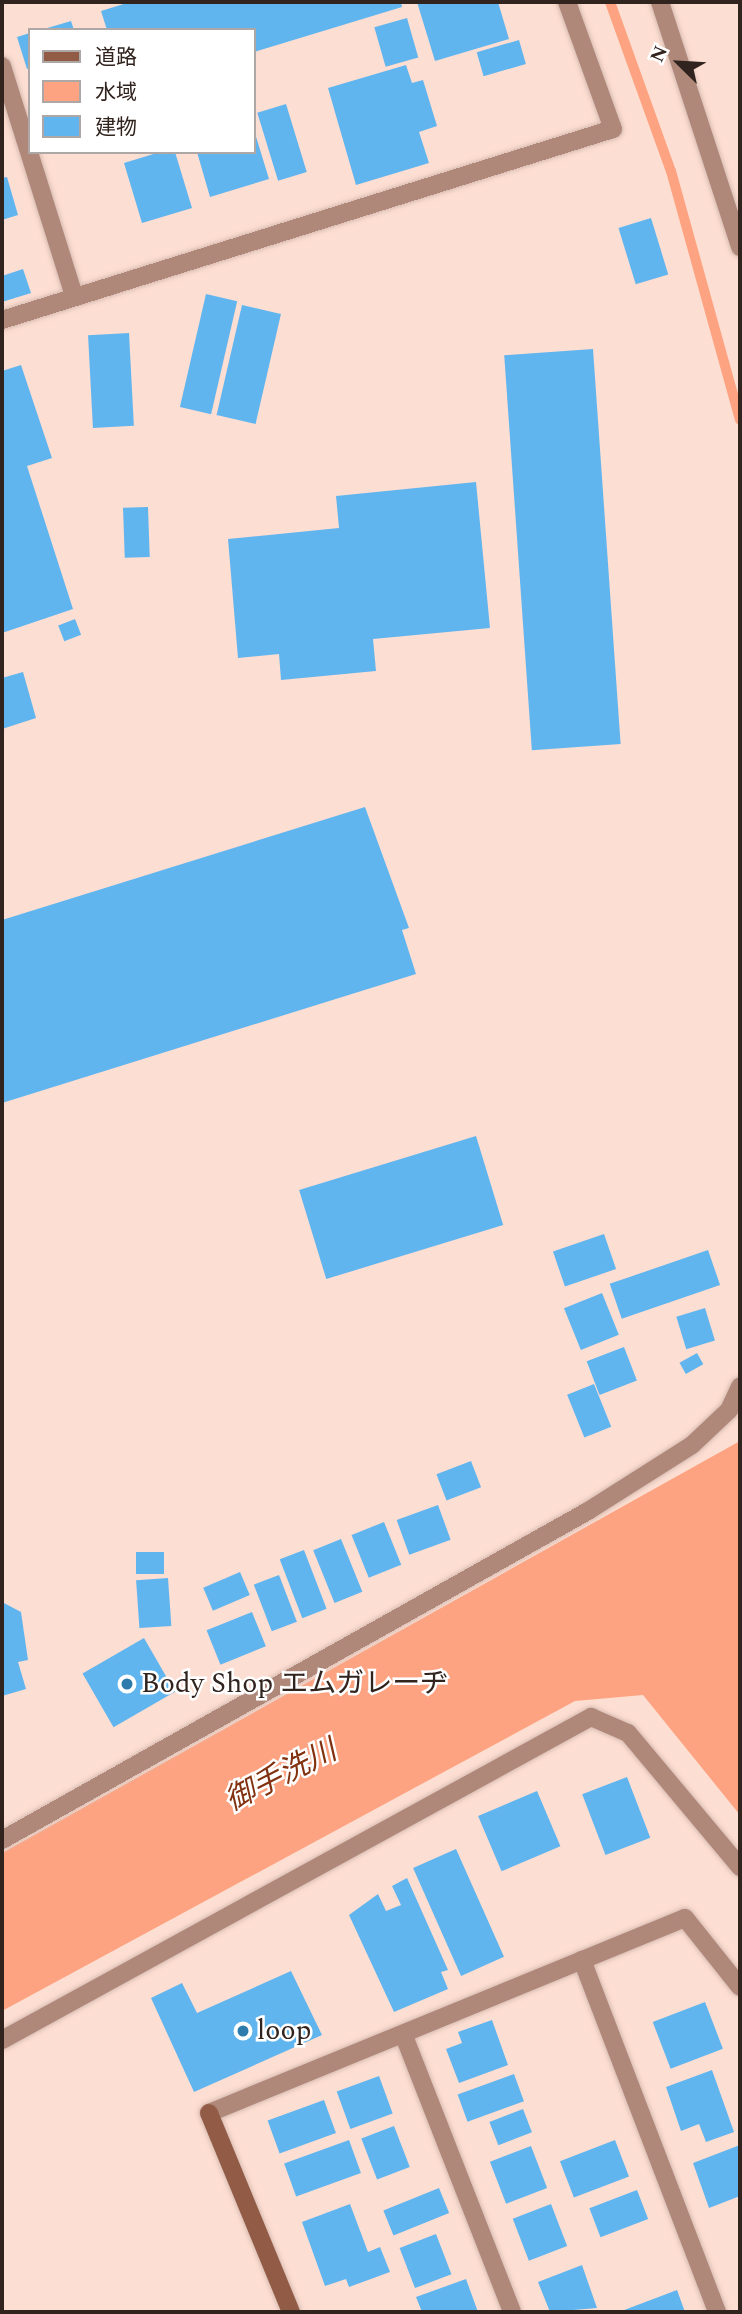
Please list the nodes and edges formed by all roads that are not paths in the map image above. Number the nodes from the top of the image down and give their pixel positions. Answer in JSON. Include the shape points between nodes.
{"nodes":[{"id":1,"x":567,"y":2,"type":"edge"},
{"id":2,"x":660,"y":2,"type":"edge"},
{"id":3,"x":2,"y":66,"type":"edge"},
{"id":4,"x":28,"y":149,"type":"edge"},
{"id":5,"x":30,"y":154,"type":"edge"},
{"id":6,"x":740,"y":247,"type":"edge"},
{"id":7,"x":74,"y":296,"type":"junction"},
{"id":8,"x":2,"y":320,"type":"edge"},
{"id":9,"x":740,"y":1386,"type":"edge"},
{"id":10,"x":2,"y":1840,"type":"edge"},
{"id":11,"x":740,"y":1867,"type":"edge"},
{"id":12,"x":582,"y":1960,"type":"junction"},
{"id":13,"x":740,"y":1987,"type":"edge"},
{"id":14,"x":404,"y":2036,"type":"junction"},
{"id":15,"x":2,"y":2040,"type":"edge"},
{"id":16,"x":291,"y":2312,"type":"edge"},
{"id":17,"x":512,"y":2312,"type":"edge"},
{"id":18,"x":717,"y":2312,"type":"edge"}],
"edges":[{"from":1,"to":7,"type":"street","via":[[613,129]]},
{"from":2,"to":6,"type":"street"},
{"from":3,"to":4,"type":"street"},
{"from":5,"to":7,"type":"street"},
{"from":7,"to":8,"type":"street"},
{"from":9,"to":10,"type":"street","via":[[729,1410],[692,1445],[588,1511]]},
{"from":11,"to":15,"type":"street","via":[[628,1733],[591,1717]]},
{"from":12,"to":13,"type":"street","via":[[685,1918]]},
{"from":12,"to":14,"type":"street"},
{"from":12,"to":18,"type":"street"},
{"from":14,"to":16,"type":"street","via":[[209,2113]]},
{"from":14,"to":17,"type":"street"}]}
